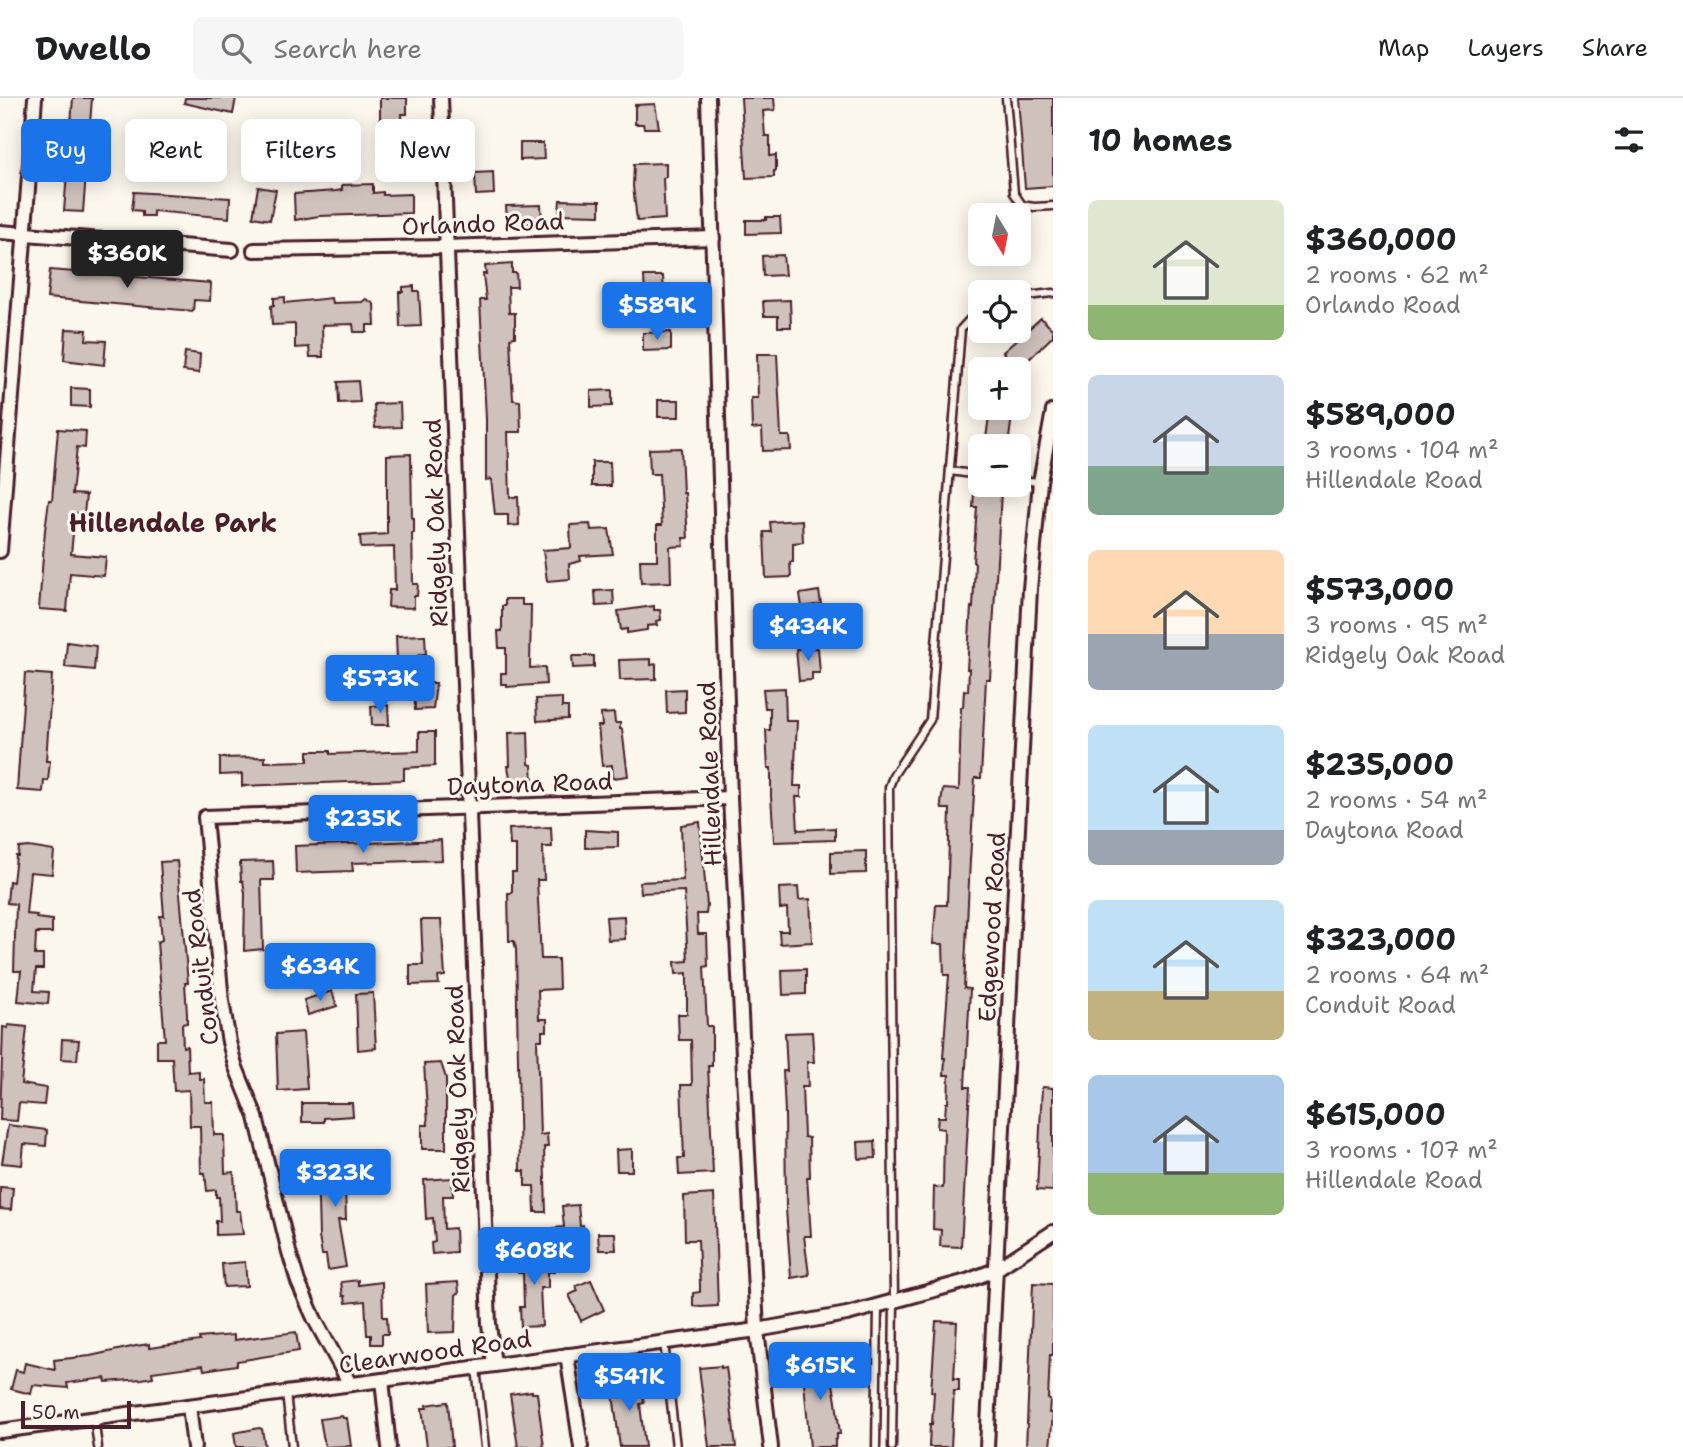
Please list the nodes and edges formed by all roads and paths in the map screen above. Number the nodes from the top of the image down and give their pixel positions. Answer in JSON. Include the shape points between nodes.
{"nodes":[{"id":1,"x":35,"y":98,"type":"edge"},
{"id":2,"x":441,"y":98,"type":"edge"},
{"id":3,"x":708,"y":98,"type":"edge"},
{"id":4,"x":1006,"y":98,"type":"edge"},
{"id":5,"x":1053,"y":206,"type":"edge"},
{"id":6,"x":0,"y":232,"type":"edge"},
{"id":7,"x":25,"y":234,"type":"junction"},
{"id":8,"x":713,"y":238,"type":"junction"},
{"id":9,"x":446,"y":247,"type":"junction"},
{"id":10,"x":232,"y":250,"type":"dead end"},
{"id":11,"x":254,"y":250,"type":"dead end"},
{"id":12,"x":1053,"y":293,"type":"edge"},
{"id":13,"x":1031,"y":296,"type":"edge"},
{"id":14,"x":968,"y":321,"type":"edge"},
{"id":15,"x":1053,"y":411,"type":"edge"},
{"id":16,"x":1048,"y":454,"type":"edge"},
{"id":17,"x":950,"y":471,"type":"junction"},
{"id":18,"x":968,"y":473,"type":"edge"},
{"id":19,"x":1031,"y":481,"type":"edge"},
{"id":20,"x":1040,"y":482,"type":"junction"},
{"id":21,"x":0,"y":551,"type":"edge"},
{"id":22,"x":730,"y":798,"type":"junction"},
{"id":23,"x":468,"y":807,"type":"junction"},
{"id":24,"x":205,"y":817,"type":"joint"},
{"id":25,"x":1053,"y":1232,"type":"edge"},
{"id":26,"x":995,"y":1270,"type":"junction"},
{"id":27,"x":894,"y":1302,"type":"junction"},
{"id":28,"x":878,"y":1307,"type":"junction"},
{"id":29,"x":757,"y":1330,"type":"junction"},
{"id":30,"x":664,"y":1342,"type":"junction"},
{"id":31,"x":568,"y":1355,"type":"junction"},
{"id":32,"x":494,"y":1365,"type":"junction"},
{"id":33,"x":476,"y":1368,"type":"junction"},
{"id":34,"x":382,"y":1380,"type":"junction"},
{"id":35,"x":350,"y":1384,"type":"junction"},
{"id":36,"x":286,"y":1393,"type":"junction"},
{"id":37,"x":189,"y":1406,"type":"junction"},
{"id":38,"x":94,"y":1418,"type":"junction"},
{"id":39,"x":0,"y":1431,"type":"edge"},
{"id":40,"x":98,"y":1447,"type":"edge"},
{"id":41,"x":194,"y":1447,"type":"edge"},
{"id":42,"x":292,"y":1447,"type":"edge"},
{"id":43,"x":389,"y":1447,"type":"edge"},
{"id":44,"x":485,"y":1447,"type":"edge"},
{"id":45,"x":581,"y":1447,"type":"edge"},
{"id":46,"x":676,"y":1447,"type":"edge"},
{"id":47,"x":771,"y":1447,"type":"edge"},
{"id":48,"x":876,"y":1447,"type":"edge"},
{"id":49,"x":892,"y":1447,"type":"edge"},
{"id":50,"x":987,"y":1447,"type":"edge"}],
"edges":[{"from":1,"to":7,"type":"street"},
{"from":2,"to":9,"type":"street","name":"Ridgely Oak Road"},
{"from":3,"to":8,"type":"street","name":"Hillendale Road"},
{"from":4,"to":5,"type":"lane","via":[[1014,193],[1021,205]]},
{"from":6,"to":7,"type":"street"},
{"from":7,"to":10,"type":"street"},
{"from":7,"to":21,"type":"street"},
{"from":8,"to":9,"type":"street","name":"Orlando Road"},
{"from":8,"to":22,"type":"street","name":"Hillendale Road"},
{"from":9,"to":11,"type":"street","name":"Orlando Road"},
{"from":9,"to":23,"type":"street","name":"Ridgely Oak Road"},
{"from":12,"to":13,"type":"lane"},
{"from":14,"to":17,"type":"lane","via":[[961,329]]},
{"from":15,"to":16,"type":"street","name":"Edgewood Road"},
{"from":16,"to":20,"type":"street","name":"Edgewood Road"},
{"from":17,"to":18,"type":"lane"},
{"from":17,"to":27,"type":"lane","via":[[930,720],[889,787]]},
{"from":19,"to":20,"type":"lane"},
{"from":20,"to":26,"type":"street","name":"Edgewood Road","via":[[1030,589]]},
{"from":22,"to":23,"type":"street","name":"Daytona Road"},
{"from":22,"to":29,"type":"street","name":"Hillendale Road"},
{"from":23,"to":24,"type":"street","name":"Daytona Road"},
{"from":23,"to":32,"type":"street","name":"Ridgely Oak Road"},
{"from":24,"to":35,"type":"street","name":"Conduit Road","via":[[229,1042],[256,1117],[298,1282]]},
{"from":25,"to":26,"type":"street","name":"Clearwood Road"},
{"from":26,"to":27,"type":"street","name":"Clearwood Road"},
{"from":26,"to":50,"type":"street","name":"Edgewood Road"},
{"from":27,"to":28,"type":"street","name":"Clearwood Road"},
{"from":27,"to":49,"type":"lane"},
{"from":28,"to":29,"type":"street","name":"Clearwood Road"},
{"from":28,"to":48,"type":"lane"},
{"from":29,"to":30,"type":"street","name":"Clearwood Road"},
{"from":29,"to":47,"type":"street","name":"Hillendale Road"},
{"from":30,"to":31,"type":"street","name":"Clearwood Road"},
{"from":30,"to":46,"type":"lane"},
{"from":31,"to":32,"type":"street","name":"Clearwood Road"},
{"from":31,"to":45,"type":"street"},
{"from":32,"to":33,"type":"street","name":"Clearwood Road"},
{"from":33,"to":34,"type":"street","name":"Clearwood Road"},
{"from":33,"to":44,"type":"lane"},
{"from":34,"to":35,"type":"street","name":"Clearwood Road"},
{"from":34,"to":43,"type":"street"},
{"from":35,"to":36,"type":"street","name":"Clearwood Road"},
{"from":36,"to":37,"type":"street","name":"Clearwood Road"},
{"from":36,"to":42,"type":"lane"},
{"from":37,"to":38,"type":"street","name":"Clearwood Road"},
{"from":37,"to":41,"type":"street"},
{"from":38,"to":39,"type":"street","name":"Clearwood Road"},
{"from":38,"to":40,"type":"lane"}]}
